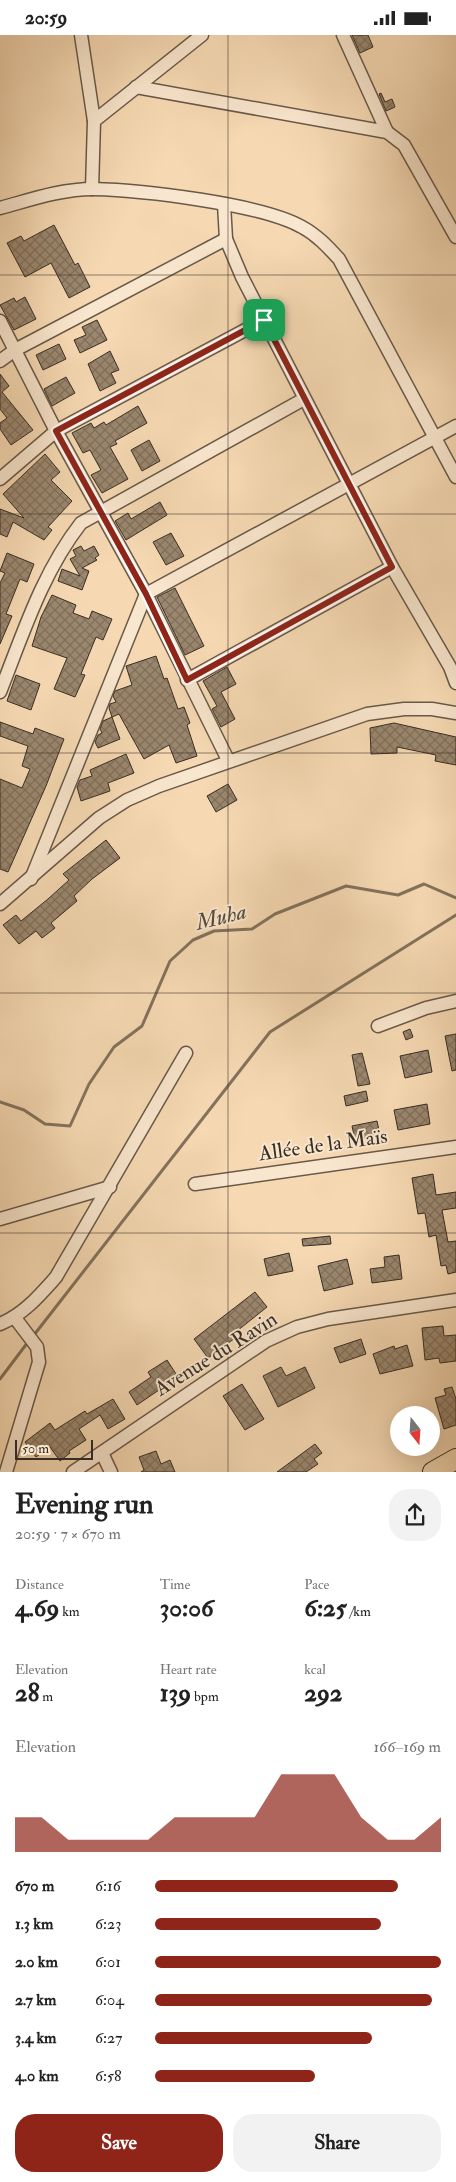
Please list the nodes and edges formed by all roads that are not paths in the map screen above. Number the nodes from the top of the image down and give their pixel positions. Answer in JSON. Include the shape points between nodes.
{"nodes":[{"id":1,"x":81,"y":35,"type":"edge"},
{"id":2,"x":202,"y":35,"type":"edge"},
{"id":3,"x":343,"y":35,"type":"edge"},
{"id":4,"x":136,"y":87,"type":"junction"},
{"id":5,"x":94,"y":121,"type":"junction"},
{"id":6,"x":387,"y":132,"type":"junction"},
{"id":7,"x":92,"y":189,"type":"junction"},
{"id":8,"x":224,"y":205,"type":"junction"},
{"id":9,"x":0,"y":208,"type":"edge"},
{"id":10,"x":456,"y":237,"type":"edge"},
{"id":11,"x":226,"y":239,"type":"junction"},
{"id":12,"x":264,"y":320,"type":"junction"},
{"id":13,"x":0,"y":321,"type":"edge"},
{"id":14,"x":15,"y":350,"type":"junction"},
{"id":15,"x":0,"y":361,"type":"edge"},
{"id":16,"x":304,"y":399,"type":"junction"},
{"id":17,"x":456,"y":426,"type":"edge"},
{"id":18,"x":56,"y":431,"type":"junction"},
{"id":19,"x":434,"y":437,"type":"junction"},
{"id":20,"x":456,"y":477,"type":"edge"},
{"id":21,"x":0,"y":479,"type":"edge"},
{"id":22,"x":349,"y":484,"type":"junction"},
{"id":23,"x":100,"y":511,"type":"junction"},
{"id":24,"x":392,"y":567,"type":"junction"},
{"id":25,"x":146,"y":594,"type":"junction"},
{"id":26,"x":187,"y":680,"type":"junction"},
{"id":27,"x":456,"y":683,"type":"edge"},
{"id":28,"x":0,"y":692,"type":"edge"},
{"id":29,"x":456,"y":713,"type":"edge"},
{"id":30,"x":228,"y":760,"type":"junction"},
{"id":31,"x":31,"y":879,"type":"junction"},
{"id":32,"x":0,"y":904,"type":"edge"},
{"id":33,"x":456,"y":1001,"type":"edge"},
{"id":34,"x":378,"y":1026,"type":"dead end"},
{"id":35,"x":186,"y":1053,"type":"dead end"},
{"id":36,"x":456,"y":1147,"type":"edge"},
{"id":37,"x":195,"y":1184,"type":"dead end"},
{"id":38,"x":110,"y":1187,"type":"junction"},
{"id":39,"x":0,"y":1219,"type":"edge"},
{"id":40,"x":456,"y":1300,"type":"edge"},
{"id":41,"x":15,"y":1318,"type":"junction"},
{"id":42,"x":0,"y":1324,"type":"edge"},
{"id":43,"x":102,"y":1453,"type":"junction"},
{"id":44,"x":456,"y":1459,"type":"edge"},
{"id":45,"x":6,"y":1472,"type":"edge"},
{"id":46,"x":74,"y":1472,"type":"edge"},
{"id":47,"x":110,"y":1472,"type":"edge"},
{"id":48,"x":434,"y":1472,"type":"edge"}],
"edges":[{"from":1,"to":5,"type":"street"},
{"from":2,"to":4,"type":"street"},
{"from":3,"to":6,"type":"street"},
{"from":4,"to":5,"type":"street"},
{"from":4,"to":6,"type":"street"},
{"from":5,"to":7,"type":"street"},
{"from":6,"to":10,"type":"street","via":[[404,145]]},
{"from":7,"to":8,"type":"street","via":[[148,193]]},
{"from":7,"to":9,"type":"street","via":[[52,194]]},
{"from":8,"to":11,"type":"street"},
{"from":8,"to":19,"type":"street","via":[[294,223],[324,242],[339,259]]},
{"from":11,"to":12,"type":"street"},
{"from":11,"to":14,"type":"street"},
{"from":12,"to":16,"type":"street"},
{"from":12,"to":18,"type":"street"},
{"from":13,"to":14,"type":"street"},
{"from":14,"to":15,"type":"street"},
{"from":14,"to":18,"type":"street"},
{"from":16,"to":22,"type":"street"},
{"from":16,"to":23,"type":"street"},
{"from":17,"to":19,"type":"street"},
{"from":18,"to":21,"type":"street"},
{"from":18,"to":23,"type":"street"},
{"from":19,"to":20,"type":"street"},
{"from":19,"to":22,"type":"street"},
{"from":22,"to":24,"type":"street"},
{"from":22,"to":25,"type":"street"},
{"from":23,"to":25,"type":"street"},
{"from":23,"to":28,"type":"street","via":[[81,523],[64,545],[43,584]]},
{"from":24,"to":26,"type":"street"},
{"from":24,"to":27,"type":"street"},
{"from":25,"to":26,"type":"street"},
{"from":25,"to":31,"type":"street"},
{"from":26,"to":30,"type":"street"},
{"from":29,"to":30,"type":"street","via":[[432,709],[384,710]]},
{"from":30,"to":31,"type":"street","via":[[127,800],[99,818]]},
{"from":31,"to":32,"type":"street"},
{"from":33,"to":34,"type":"street"},
{"from":35,"to":38,"type":"street"},
{"from":36,"to":37,"type":"street","name":"Allée de la Maïs"},
{"from":38,"to":39,"type":"street"},
{"from":38,"to":41,"type":"street","via":[[56,1277]]},
{"from":40,"to":43,"type":"street","name":"Avenue du Ravin","via":[[328,1319],[297,1327],[266,1341]]},
{"from":41,"to":42,"type":"street"},
{"from":41,"to":45,"type":"street","via":[[38,1347],[39,1362]]},
{"from":43,"to":46,"type":"street","name":"Avenue du Ravin"},
{"from":43,"to":47,"type":"street"},
{"from":44,"to":48,"type":"main road"}]}
